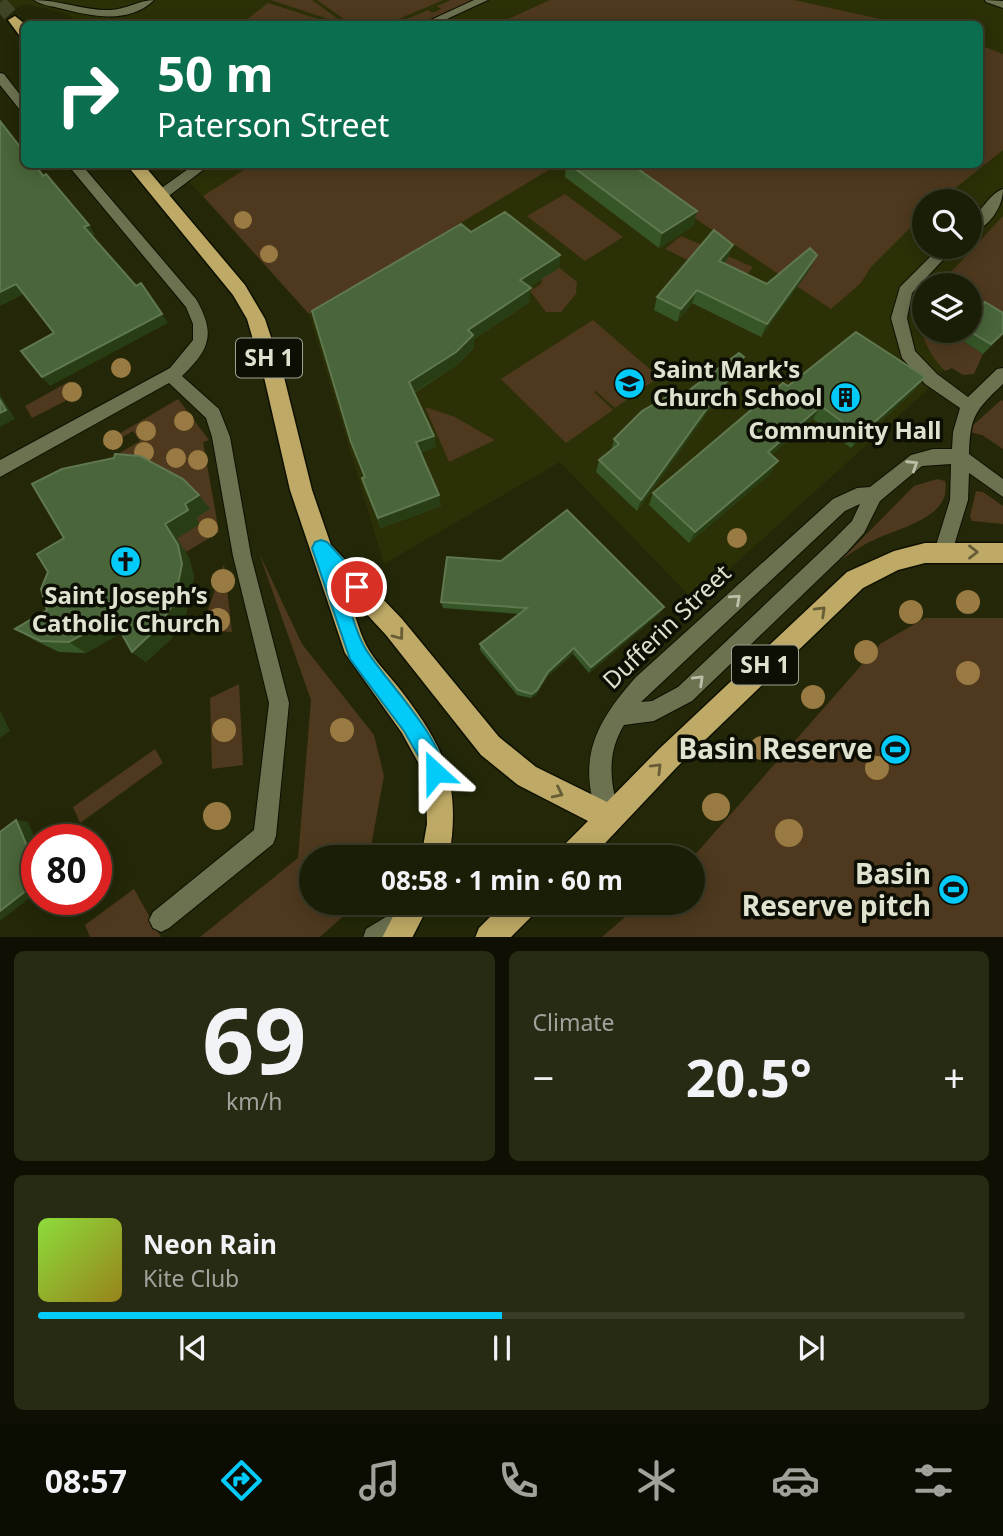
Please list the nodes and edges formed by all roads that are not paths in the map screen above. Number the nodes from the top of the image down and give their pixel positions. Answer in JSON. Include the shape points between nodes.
{"nodes":[{"id":1,"x":39,"y":0,"type":"edge"},
{"id":2,"x":149,"y":0,"type":"edge"},
{"id":3,"x":483,"y":0,"type":"edge"},
{"id":4,"x":990,"y":0,"type":"edge"},
{"id":5,"x":1003,"y":5,"type":"edge"},
{"id":6,"x":15,"y":20,"type":"tunnel mouth"},
{"id":7,"x":435,"y":21,"type":"edge"},
{"id":8,"x":21,"y":29,"type":"edge"},
{"id":9,"x":0,"y":77,"type":"edge"},
{"id":10,"x":21,"y":103,"type":"edge"},
{"id":11,"x":76,"y":168,"type":"edge"},
{"id":12,"x":137,"y":168,"type":"edge"},
{"id":13,"x":199,"y":168,"type":"edge"},
{"id":14,"x":1002,"y":194,"type":"edge"},
{"id":15,"x":161,"y":195,"type":"junction"},
{"id":16,"x":982,"y":218,"type":"edge"},
{"id":17,"x":936,"y":259,"type":"edge"},
{"id":18,"x":171,"y":374,"type":"junction"},
{"id":19,"x":1003,"y":374,"type":"edge"},
{"id":20,"x":969,"y":406,"type":"junction"},
{"id":21,"x":960,"y":457,"type":"junction"},
{"id":22,"x":0,"y":469,"type":"edge"},
{"id":23,"x":1003,"y":489,"type":"edge"},
{"id":24,"x":874,"y":495,"type":"junction"},
{"id":25,"x":321,"y":548,"type":"junction"},
{"id":26,"x":943,"y":552,"type":"junction"},
{"id":27,"x":1003,"y":553,"type":"edge"},
{"id":28,"x":617,"y":715,"type":"junction"},
{"id":29,"x":609,"y":817,"type":"junction"},
{"id":30,"x":438,"y":845,"type":"edge"},
{"id":31,"x":583,"y":845,"type":"edge"},
{"id":32,"x":512,"y":915,"type":"edge"},
{"id":33,"x":407,"y":918,"type":"edge"},
{"id":34,"x":161,"y":920,"type":"dead end"},
{"id":35,"x":375,"y":937,"type":"edge"},
{"id":36,"x":489,"y":937,"type":"edge"}],
"edges":[{"from":1,"to":2,"type":"street","via":[[117,15]]},
{"from":3,"to":7,"type":"street"},
{"from":4,"to":5,"type":"street"},
{"from":6,"to":8,"type":"highway"},
{"from":9,"to":10,"type":"street"},
{"from":11,"to":18,"type":"street","via":[[199,315],[202,340]]},
{"from":12,"to":15,"type":"highway","number":"SH 1"},
{"from":13,"to":15,"type":"street"},
{"from":14,"to":16,"type":"street"},
{"from":15,"to":25,"type":"highway","number":"SH 1","via":[[239,290],[256,318]]},
{"from":17,"to":20,"type":"street","via":[[905,291],[899,318],[908,354],[931,379]]},
{"from":18,"to":22,"type":"street"},
{"from":18,"to":34,"type":"street","via":[[213,414],[221,438],[242,556],[279,703],[265,836]]},
{"from":19,"to":20,"type":"street"},
{"from":20,"to":21,"type":"street"},
{"from":21,"to":23,"type":"street"},
{"from":24,"to":21,"type":"street","name":"Dufferin Street","one_way":true,"via":[[917,460]]},
{"from":21,"to":26,"type":"street","via":[[959,500]]},
{"from":28,"to":24,"type":"street","name":"Dufferin Street","one_way":true,"via":[[662,666],[839,505],[857,496]]},
{"from":28,"to":24,"type":"street","one_way":true,"via":[[654,711],[685,694],[847,539]]},
{"from":25,"to":29,"type":"highway","number":"SH 1","one_way":true,"via":[[394,627],[490,746],[527,776]]},
{"from":25,"to":30,"type":"highway","number":"SH 1","via":[[357,653],[411,724],[431,759],[442,824]]},
{"from":26,"to":27,"type":"highway","number":"SH 1","one_way":true},
{"from":29,"to":26,"type":"highway","number":"SH 1","one_way":true,"via":[[855,580],[894,561]]},
{"from":28,"to":29,"type":"street","name":"Dufferin Street","via":[[601,745],[600,783]]},
{"from":29,"to":31,"type":"highway"},
{"from":32,"to":36,"type":"highway"},
{"from":33,"to":35,"type":"street"}]}
